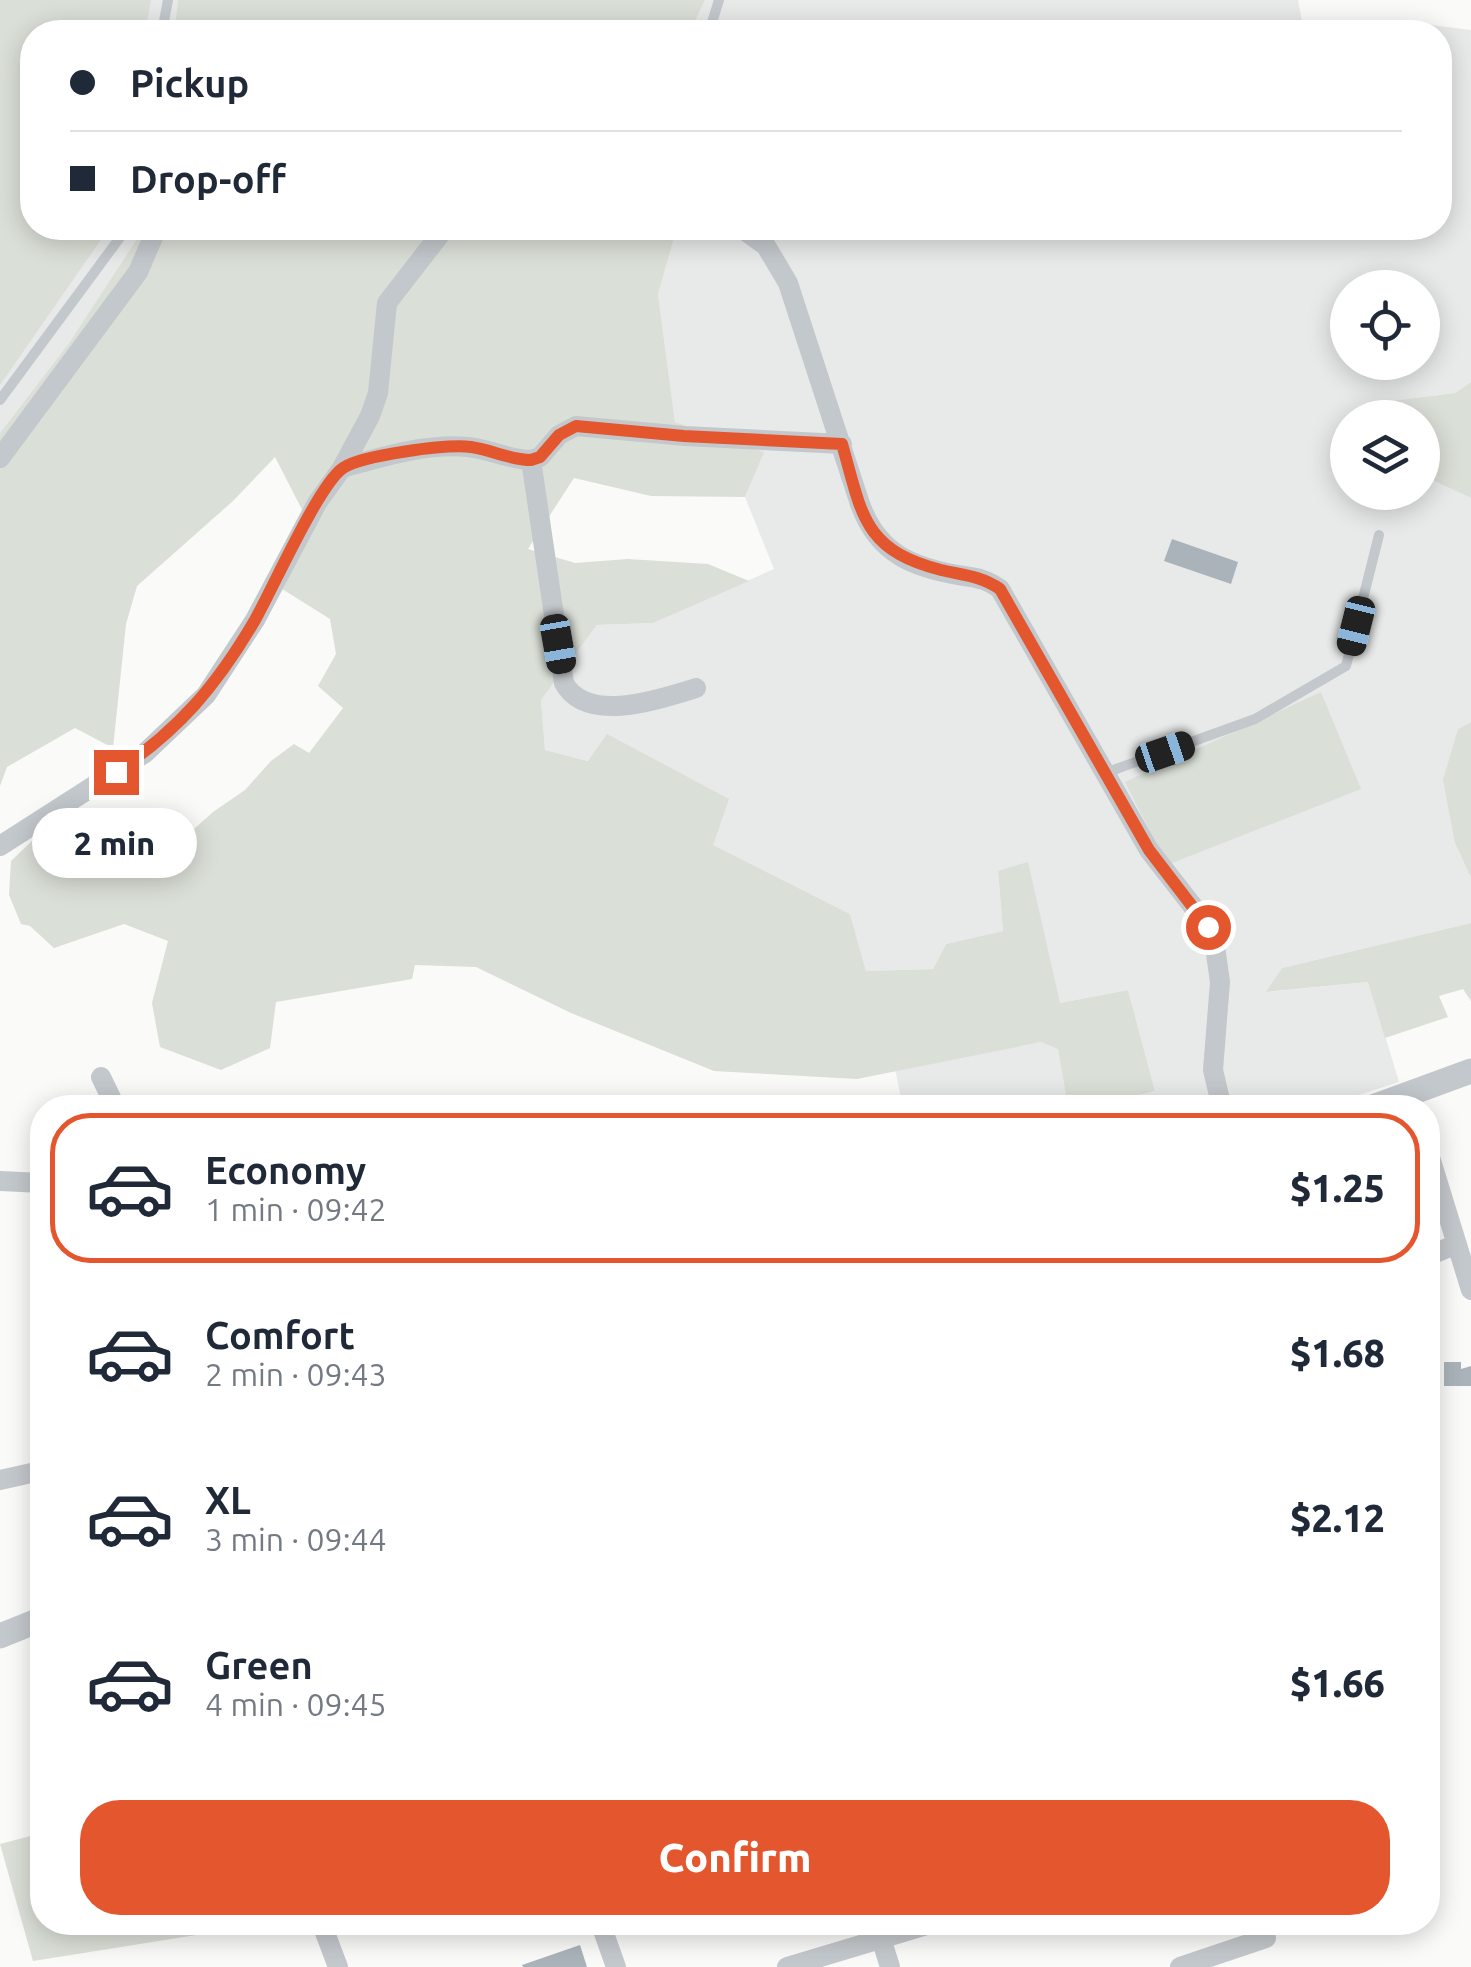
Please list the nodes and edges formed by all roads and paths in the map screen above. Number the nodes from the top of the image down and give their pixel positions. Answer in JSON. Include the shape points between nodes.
{"nodes":[{"id":1,"x":118,"y":240,"type":"edge"},
{"id":2,"x":152,"y":240,"type":"edge"},
{"id":3,"x":436,"y":240,"type":"edge"},
{"id":4,"x":758,"y":240,"type":"edge"},
{"id":5,"x":0,"y":400,"type":"edge"},
{"id":6,"x":842,"y":444,"type":"junction"},
{"id":7,"x":0,"y":458,"type":"edge"},
{"id":8,"x":531,"y":460,"type":"junction"},
{"id":9,"x":342,"y":468,"type":"junction"},
{"id":10,"x":1379,"y":535,"type":"dead end"},
{"id":11,"x":696,"y":688,"type":"dead end"},
{"id":12,"x":1106,"y":773,"type":"junction"},
{"id":13,"x":0,"y":846,"type":"edge"},
{"id":14,"x":1471,"y":1072,"type":"edge"},
{"id":15,"x":102,"y":1078,"type":"dead end"},
{"id":16,"x":110,"y":1095,"type":"edge"},
{"id":17,"x":1219,"y":1095,"type":"edge"},
{"id":18,"x":1423,"y":1095,"type":"edge"},
{"id":19,"x":0,"y":1181,"type":"edge"},
{"id":20,"x":30,"y":1182,"type":"edge"},
{"id":21,"x":1440,"y":1190,"type":"edge"},
{"id":22,"x":1456,"y":1244,"type":"junction"},
{"id":23,"x":1440,"y":1251,"type":"edge"},
{"id":24,"x":1471,"y":1290,"type":"edge"},
{"id":25,"x":30,"y":1473,"type":"edge"},
{"id":26,"x":0,"y":1480,"type":"edge"},
{"id":27,"x":30,"y":1625,"type":"edge"},
{"id":28,"x":0,"y":1636,"type":"edge"},
{"id":29,"x":326,"y":1935,"type":"edge"},
{"id":30,"x":605,"y":1935,"type":"edge"},
{"id":31,"x":866,"y":1935,"type":"edge"},
{"id":32,"x":880,"y":1935,"type":"edge"},
{"id":33,"x":1266,"y":1938,"type":"dead end"},
{"id":34,"x":338,"y":1967,"type":"edge"},
{"id":35,"x":616,"y":1967,"type":"edge"},
{"id":36,"x":787,"y":1967,"type":"edge"},
{"id":37,"x":890,"y":1967,"type":"edge"},
{"id":38,"x":1180,"y":1967,"type":"edge"}],
"edges":[{"from":1,"to":5,"type":"lane"},
{"from":2,"to":7,"type":"street","via":[[138,272]]},
{"from":3,"to":9,"type":"street","via":[[388,303],[378,394]]},
{"from":4,"to":6,"type":"street","via":[[788,283]]},
{"from":6,"to":8,"type":"street","via":[[576,426]]},
{"from":6,"to":12,"type":"street","via":[[867,523],[894,554],[985,578],[1000,589]]},
{"from":8,"to":9,"type":"street","via":[[448,446]]},
{"from":8,"to":11,"type":"street","via":[[571,695],[586,703],[640,705]]},
{"from":9,"to":13,"type":"street","via":[[206,695],[145,753]]},
{"from":10,"to":12,"type":"lane","via":[[1346,666],[1255,719]]},
{"from":12,"to":17,"type":"street","via":[[1157,862],[1214,940],[1220,982],[1213,1070]]},
{"from":14,"to":18,"type":"street"},
{"from":15,"to":16,"type":"street"},
{"from":19,"to":20,"type":"street"},
{"from":21,"to":22,"type":"street"},
{"from":22,"to":23,"type":"street"},
{"from":22,"to":24,"type":"street"},
{"from":25,"to":26,"type":"street"},
{"from":27,"to":28,"type":"street"},
{"from":29,"to":34,"type":"street"},
{"from":30,"to":35,"type":"street"},
{"from":31,"to":36,"type":"street"},
{"from":32,"to":37,"type":"street"},
{"from":33,"to":38,"type":"street"}]}
